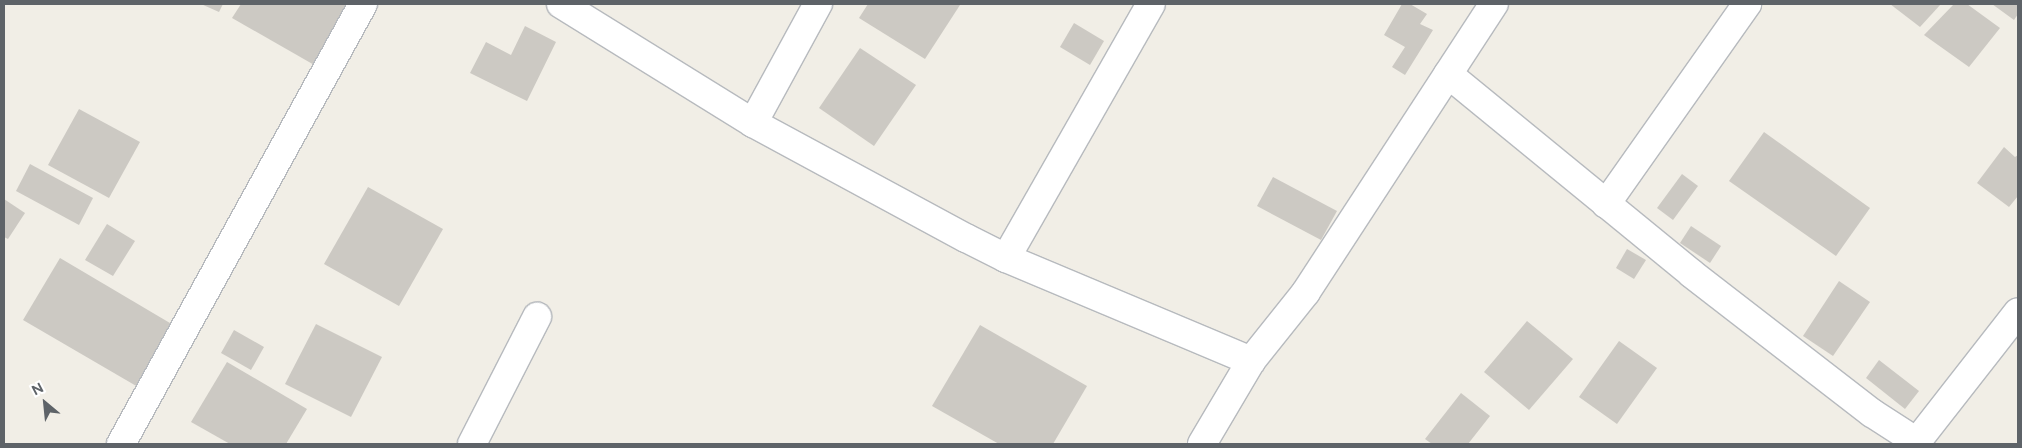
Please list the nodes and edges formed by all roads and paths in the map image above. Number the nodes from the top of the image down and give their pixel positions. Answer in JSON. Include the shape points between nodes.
{"nodes":[{"id":1,"x":363,"y":4,"type":"edge"},
{"id":2,"x":561,"y":4,"type":"edge"},
{"id":3,"x":818,"y":4,"type":"edge"},
{"id":4,"x":1151,"y":4,"type":"edge"},
{"id":5,"x":1494,"y":4,"type":"edge"},
{"id":6,"x":1747,"y":4,"type":"edge"},
{"id":7,"x":1448,"y":74,"type":"junction"},
{"id":8,"x":753,"y":123,"type":"junction"},
{"id":9,"x":1606,"y":204,"type":"junction"},
{"id":10,"x":1006,"y":258,"type":"junction"},
{"id":11,"x":2018,"y":312,"type":"edge"},
{"id":12,"x":537,"y":317,"type":"dead end"},
{"id":13,"x":1251,"y":361,"type":"junction"},
{"id":14,"x":1916,"y":443,"type":"edge"},
{"id":15,"x":121,"y":444,"type":"edge"},
{"id":16,"x":472,"y":444,"type":"edge"},
{"id":17,"x":1202,"y":444,"type":"edge"}],
"edges":[{"from":1,"to":15,"type":"street"},
{"from":2,"to":8,"type":"street"},
{"from":3,"to":8,"type":"street"},
{"from":4,"to":10,"type":"street"},
{"from":5,"to":7,"type":"street"},
{"from":6,"to":9,"type":"street"},
{"from":7,"to":9,"type":"street"},
{"from":7,"to":13,"type":"street","via":[[1306,292]]},
{"from":8,"to":10,"type":"street"},
{"from":9,"to":14,"type":"street","via":[[1864,407]]},
{"from":10,"to":13,"type":"street"},
{"from":11,"to":14,"type":"street"},
{"from":12,"to":16,"type":"street"},
{"from":13,"to":17,"type":"street"}]}
